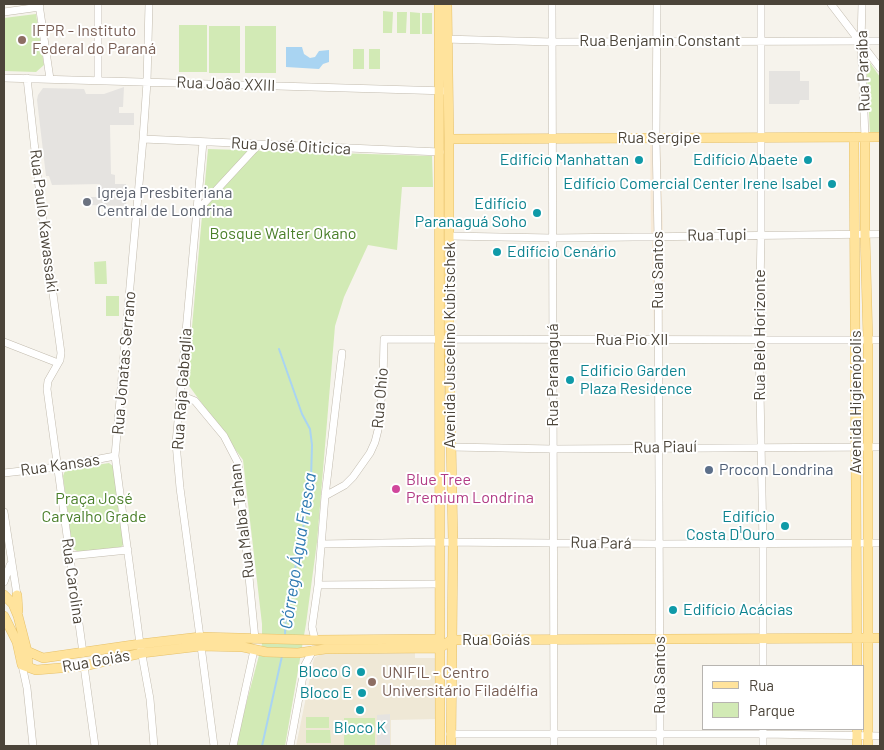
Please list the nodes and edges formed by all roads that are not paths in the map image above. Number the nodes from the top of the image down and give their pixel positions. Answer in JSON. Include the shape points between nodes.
{"nodes":[{"id":1,"x":98,"y":4,"type":"edge"},
{"id":2,"x":149,"y":4,"type":"edge"},
{"id":3,"x":439,"y":4,"type":"edge"},
{"id":4,"x":447,"y":4,"type":"edge"},
{"id":5,"x":552,"y":4,"type":"edge"},
{"id":6,"x":657,"y":4,"type":"edge"},
{"id":7,"x":761,"y":4,"type":"edge"},
{"id":8,"x":831,"y":4,"type":"edge"},
{"id":9,"x":862,"y":4,"type":"edge"},
{"id":10,"x":39,"y":6,"type":"edge"},
{"id":11,"x":4,"y":12,"type":"edge"},
{"id":12,"x":443,"y":40,"type":"junction"},
{"id":13,"x":761,"y":41,"type":"junction"},
{"id":14,"x":880,"y":41,"type":"edge"},
{"id":15,"x":552,"y":42,"type":"junction"},
{"id":16,"x":657,"y":42,"type":"junction"},
{"id":17,"x":861,"y":42,"type":"junction"},
{"id":18,"x":880,"y":68,"type":"edge"},
{"id":19,"x":4,"y":78,"type":"edge"},
{"id":20,"x":27,"y":78,"type":"junction"},
{"id":21,"x":50,"y":79,"type":"junction"},
{"id":22,"x":98,"y":80,"type":"junction"},
{"id":23,"x":147,"y":82,"type":"junction"},
{"id":24,"x":444,"y":91,"type":"junction"},
{"id":25,"x":854,"y":137,"type":"junction"},
{"id":26,"x":865,"y":137,"type":"junction"},
{"id":27,"x":880,"y":137,"type":"edge"},
{"id":28,"x":143,"y":138,"type":"junction"},
{"id":29,"x":656,"y":138,"type":"junction"},
{"id":30,"x":761,"y":138,"type":"junction"},
{"id":31,"x":449,"y":139,"type":"junction"},
{"id":32,"x":552,"y":139,"type":"junction"},
{"id":33,"x":203,"y":142,"type":"junction"},
{"id":34,"x":258,"y":145,"type":"junction"},
{"id":35,"x":440,"y":148,"type":"junction"},
{"id":36,"x":854,"y":163,"type":"junction"},
{"id":37,"x":865,"y":163,"type":"junction"},
{"id":38,"x":197,"y":212,"type":"junction"},
{"id":39,"x":761,"y":234,"type":"junction"},
{"id":40,"x":855,"y":234,"type":"junction"},
{"id":41,"x":865,"y":234,"type":"junction"},
{"id":42,"x":880,"y":234,"type":"edge"},
{"id":43,"x":449,"y":236,"type":"junction"},
{"id":44,"x":658,"y":237,"type":"junction"},
{"id":45,"x":552,"y":238,"type":"junction"},
{"id":46,"x":444,"y":339,"type":"junction"},
{"id":47,"x":384,"y":340,"type":"joint"},
{"id":48,"x":658,"y":340,"type":"junction"},
{"id":49,"x":759,"y":340,"type":"junction"},
{"id":50,"x":856,"y":340,"type":"junction"},
{"id":51,"x":868,"y":340,"type":"junction"},
{"id":52,"x":880,"y":340,"type":"edge"},
{"id":53,"x":553,"y":341,"type":"junction"},
{"id":54,"x":4,"y":342,"type":"edge"},
{"id":55,"x":342,"y":353,"type":"dead end"},
{"id":56,"x":58,"y":363,"type":"junction"},
{"id":57,"x":440,"y":389,"type":"junction"},
{"id":58,"x":180,"y":395,"type":"junction"},
{"id":59,"x":450,"y":447,"type":"junction"},
{"id":60,"x":659,"y":447,"type":"junction"},
{"id":61,"x":760,"y":447,"type":"junction"},
{"id":62,"x":856,"y":447,"type":"junction"},
{"id":63,"x":868,"y":447,"type":"junction"},
{"id":64,"x":880,"y":447,"type":"edge"},
{"id":65,"x":553,"y":449,"type":"junction"},
{"id":66,"x":115,"y":456,"type":"junction"},
{"id":67,"x":57,"y":467,"type":"junction"},
{"id":68,"x":4,"y":473,"type":"edge"},
{"id":69,"x":326,"y":496,"type":"junction"},
{"id":70,"x":4,"y":512,"type":"edge"},
{"id":71,"x":440,"y":542,"type":"junction"},
{"id":72,"x":453,"y":542,"type":"junction"},
{"id":73,"x":868,"y":542,"type":"junction"},
{"id":74,"x":880,"y":542,"type":"edge"},
{"id":75,"x":553,"y":543,"type":"junction"},
{"id":76,"x":855,"y":543,"type":"junction"},
{"id":77,"x":321,"y":544,"type":"junction"},
{"id":78,"x":659,"y":544,"type":"junction"},
{"id":79,"x":763,"y":544,"type":"junction"},
{"id":80,"x":128,"y":550,"type":"junction"},
{"id":81,"x":69,"y":556,"type":"junction"},
{"id":82,"x":11,"y":562,"type":"junction"},
{"id":83,"x":4,"y":583,"type":"edge"},
{"id":84,"x":318,"y":584,"type":"junction"},
{"id":85,"x":440,"y":584,"type":"junction"},
{"id":86,"x":16,"y":592,"type":"junction"},
{"id":87,"x":4,"y":595,"type":"edge"},
{"id":88,"x":8,"y":605,"type":"edge"},
{"id":89,"x":4,"y":616,"type":"edge"},
{"id":90,"x":18,"y":616,"type":"junction"},
{"id":91,"x":312,"y":627,"type":"junction"},
{"id":92,"x":660,"y":638,"type":"junction"},
{"id":93,"x":763,"y":638,"type":"junction"},
{"id":94,"x":857,"y":638,"type":"junction"},
{"id":95,"x":868,"y":638,"type":"junction"},
{"id":96,"x":880,"y":638,"type":"edge"},
{"id":97,"x":255,"y":639,"type":"junction"},
{"id":98,"x":303,"y":640,"type":"junction"},
{"id":99,"x":315,"y":640,"type":"junction"},
{"id":100,"x":450,"y":640,"type":"junction"},
{"id":101,"x":554,"y":640,"type":"junction"},
{"id":102,"x":200,"y":641,"type":"junction"},
{"id":103,"x":440,"y":644,"type":"junction"},
{"id":104,"x":141,"y":648,"type":"junction"},
{"id":105,"x":325,"y":649,"type":"junction"},
{"id":106,"x":254,"y":650,"type":"junction"},
{"id":107,"x":27,"y":651,"type":"junction"},
{"id":108,"x":309,"y":651,"type":"junction"},
{"id":109,"x":82,"y":653,"type":"junction"},
{"id":110,"x":763,"y":665,"type":"edge"},
{"id":111,"x":857,"y":665,"type":"edge"},
{"id":112,"x":25,"y":666,"type":"junction"},
{"id":113,"x":84,"y":666,"type":"junction"},
{"id":114,"x":763,"y":731,"type":"edge"},
{"id":115,"x":857,"y":732,"type":"edge"},
{"id":116,"x":450,"y":734,"type":"junction"},
{"id":117,"x":554,"y":734,"type":"junction"},
{"id":118,"x":660,"y":734,"type":"junction"},
{"id":119,"x":868,"y":736,"type":"junction"},
{"id":120,"x":880,"y":736,"type":"edge"},
{"id":121,"x":33,"y":746,"type":"edge"},
{"id":122,"x":94,"y":746,"type":"edge"},
{"id":123,"x":154,"y":746,"type":"edge"},
{"id":124,"x":214,"y":746,"type":"edge"},
{"id":125,"x":233,"y":746,"type":"edge"},
{"id":126,"x":290,"y":746,"type":"edge"},
{"id":127,"x":440,"y":746,"type":"edge"},
{"id":128,"x":450,"y":746,"type":"edge"},
{"id":129,"x":554,"y":746,"type":"edge"},
{"id":130,"x":660,"y":746,"type":"edge"},
{"id":131,"x":763,"y":746,"type":"edge"},
{"id":132,"x":857,"y":746,"type":"edge"},
{"id":133,"x":868,"y":746,"type":"edge"}],
"edges":[{"from":1,"to":22,"type":"street"},
{"from":2,"to":23,"type":"street","name":"Rua Jonatas Serrano"},
{"from":3,"to":12,"type":"main road","name":"Avenida Juscelino Kubitschek"},
{"from":4,"to":12,"type":"main road","name":"Avenida Juscelino Kubitschek"},
{"from":5,"to":15,"type":"street","name":"Rua Paranaguá"},
{"from":6,"to":16,"type":"street","name":"Rua Santos"},
{"from":7,"to":13,"type":"street","name":"Rua Belo Horizonte"},
{"from":8,"to":17,"type":"street"},
{"from":9,"to":17,"type":"street","name":"Rua Paraíba"},
{"from":10,"to":11,"type":"street"},
{"from":10,"to":21,"type":"street"},
{"from":12,"to":15,"type":"street","name":"Rua Benjamin Constant"},
{"from":12,"to":24,"type":"main road","name":"Avenida Juscelino Kubitschek"},
{"from":13,"to":16,"type":"street","name":"Rua Benjamin Constant"},
{"from":13,"to":17,"type":"street","name":"Rua Benjamin Constant"},
{"from":13,"to":30,"type":"street","name":"Rua Belo Horizonte"},
{"from":14,"to":17,"type":"street","name":"Rua Benjamin Constant"},
{"from":15,"to":16,"type":"street","name":"Rua Benjamin Constant"},
{"from":15,"to":32,"type":"street","name":"Rua Paranaguá"},
{"from":16,"to":29,"type":"street","name":"Rua Santos"},
{"from":17,"to":18,"type":"street"},
{"from":17,"to":26,"type":"street","name":"Rua Paraíba"},
{"from":19,"to":20,"type":"street","name":"Rua João XXIII"},
{"from":20,"to":21,"type":"street","name":"Rua João XXIII"},
{"from":20,"to":56,"type":"street","name":"Rua Paulo Kawassaki","via":[[61,353]]},
{"from":21,"to":22,"type":"street","name":"Rua João XXIII"},
{"from":22,"to":23,"type":"street","name":"Rua João XXIII"},
{"from":23,"to":24,"type":"street","name":"Rua João XXIII"},
{"from":23,"to":28,"type":"street","name":"Rua Jonatas Serrano"},
{"from":24,"to":31,"type":"main road","name":"Avenida Juscelino Kubitschek"},
{"from":24,"to":35,"type":"main road","name":"Avenida Juscelino Kubitschek"},
{"from":25,"to":26,"type":"main road","name":"Rua Sergipe"},
{"from":25,"to":30,"type":"main road","name":"Rua Sergipe"},
{"from":25,"to":36,"type":"main road","name":"Avenida Higienópolis"},
{"from":26,"to":27,"type":"main road","name":"Rua Sergipe"},
{"from":26,"to":37,"type":"main road","name":"Avenida Higienópolis"},
{"from":28,"to":33,"type":"street","name":"Rua José Oiticica"},
{"from":28,"to":66,"type":"street","name":"Rua Jonatas Serrano"},
{"from":29,"to":30,"type":"main road","name":"Rua Sergipe"},
{"from":29,"to":32,"type":"main road","name":"Rua Sergipe"},
{"from":29,"to":44,"type":"street","name":"Rua Santos"},
{"from":30,"to":39,"type":"street","name":"Rua Belo Horizonte"},
{"from":31,"to":32,"type":"main road","name":"Rua Sergipe"},
{"from":31,"to":35,"type":"street"},
{"from":31,"to":43,"type":"main road","name":"Avenida Juscelino Kubitschek"},
{"from":32,"to":45,"type":"street","name":"Rua Paranaguá"},
{"from":33,"to":34,"type":"street","name":"Rua José Oiticica"},
{"from":33,"to":38,"type":"street","name":"Rua Raja Gabaglia"},
{"from":34,"to":35,"type":"street","name":"Rua José Oiticica"},
{"from":34,"to":38,"type":"street"},
{"from":35,"to":46,"type":"main road","name":"Avenida Juscelino Kubitschek"},
{"from":36,"to":37,"type":"main road"},
{"from":36,"to":40,"type":"main road","name":"Avenida Higienópolis"},
{"from":37,"to":41,"type":"main road","name":"Avenida Higienópolis"},
{"from":38,"to":58,"type":"street","name":"Rua Raja Gabaglia"},
{"from":39,"to":40,"type":"street","name":"Rua Tupi"},
{"from":39,"to":44,"type":"street","name":"Rua Tupi"},
{"from":39,"to":49,"type":"street","name":"Rua Belo Horizonte"},
{"from":40,"to":41,"type":"street","name":"Rua Tupi"},
{"from":40,"to":50,"type":"main road","name":"Avenida Higienópolis"},
{"from":41,"to":42,"type":"street","name":"Rua Tupi"},
{"from":41,"to":51,"type":"main road","name":"Avenida Higienópolis"},
{"from":43,"to":45,"type":"street","name":"Rua Tupi"},
{"from":43,"to":46,"type":"main road","name":"Avenida Juscelino Kubitschek"},
{"from":44,"to":45,"type":"street","name":"Rua Tupi"},
{"from":44,"to":48,"type":"street","name":"Rua Santos"},
{"from":45,"to":53,"type":"street","name":"Rua Paranaguá"},
{"from":46,"to":47,"type":"street","name":"Rua Pio XII"},
{"from":46,"to":53,"type":"street","name":"Rua Pio XII"},
{"from":46,"to":57,"type":"main road","name":"Avenida Juscelino Kubitschek"},
{"from":46,"to":59,"type":"main road","name":"Avenida Juscelino Kubitschek"},
{"from":47,"to":69,"type":"street","name":"Rua Ohio","via":[[383,382],[375,442],[353,477]]},
{"from":48,"to":49,"type":"street","name":"Rua Pio XII"},
{"from":48,"to":53,"type":"street","name":"Rua Pio XII"},
{"from":48,"to":60,"type":"street","name":"Rua Santos"},
{"from":49,"to":50,"type":"street","name":"Rua Pio XII"},
{"from":49,"to":61,"type":"street","name":"Rua Belo Horizonte"},
{"from":50,"to":51,"type":"street","name":"Rua Pio XII"},
{"from":50,"to":62,"type":"main road","name":"Avenida Higienópolis"},
{"from":51,"to":52,"type":"street","name":"Rua Pio XII"},
{"from":51,"to":63,"type":"main road","name":"Avenida Higienópolis"},
{"from":53,"to":65,"type":"street","name":"Rua Paranaguá"},
{"from":54,"to":56,"type":"street"},
{"from":55,"to":69,"type":"street"},
{"from":56,"to":67,"type":"street","name":"Rua Carolina","via":[[47,386]]},
{"from":57,"to":59,"type":"main road","via":[[445,408],[444,436]]},
{"from":57,"to":71,"type":"main road","name":"Avenida Juscelino Kubitschek"},
{"from":58,"to":97,"type":"street","name":"Rua Malba Tahan","via":[[195,401],[224,436],[238,462]]},
{"from":58,"to":102,"type":"street","name":"Rua Raja Gabaglia","via":[[176,443]]},
{"from":59,"to":65,"type":"street","name":"Rua Piauí"},
{"from":59,"to":72,"type":"main road","name":"Avenida Juscelino Kubitschek"},
{"from":60,"to":61,"type":"street","name":"Rua Piauí"},
{"from":60,"to":65,"type":"street","name":"Rua Piauí"},
{"from":60,"to":78,"type":"street","name":"Rua Santos"},
{"from":61,"to":62,"type":"street","name":"Rua Piauí"},
{"from":61,"to":79,"type":"street","name":"Rua Belo Horizonte"},
{"from":62,"to":63,"type":"street","name":"Rua Piauí"},
{"from":62,"to":76,"type":"main road","name":"Avenida Higienópolis"},
{"from":63,"to":64,"type":"street","name":"Rua Piauí"},
{"from":63,"to":73,"type":"main road","name":"Avenida Higienópolis"},
{"from":65,"to":75,"type":"street","name":"Rua Paranaguá"},
{"from":66,"to":67,"type":"street","name":"Rua Kansas"},
{"from":66,"to":80,"type":"street","name":"Rua Jonatas Serrano"},
{"from":67,"to":68,"type":"street","name":"Rua Kansas"},
{"from":67,"to":81,"type":"street","name":"Rua Carolina"},
{"from":69,"to":77,"type":"street"},
{"from":70,"to":82,"type":"street"},
{"from":71,"to":72,"type":"street","name":"Rua Pará"},
{"from":71,"to":77,"type":"street","name":"Rua Pará"},
{"from":71,"to":85,"type":"main road","name":"Avenida Juscelino Kubitschek"},
{"from":72,"to":75,"type":"street","name":"Rua Pará"},
{"from":72,"to":100,"type":"main road","name":"Avenida Juscelino Kubitschek"},
{"from":73,"to":74,"type":"street","name":"Rua Pará"},
{"from":73,"to":76,"type":"street","name":"Rua Pará"},
{"from":73,"to":95,"type":"main road","name":"Avenida Higienópolis"},
{"from":75,"to":78,"type":"street","name":"Rua Pará"},
{"from":75,"to":101,"type":"street","name":"Rua Paranaguá"},
{"from":76,"to":79,"type":"street","name":"Rua Pará"},
{"from":76,"to":94,"type":"main road","name":"Avenida Higienópolis"},
{"from":77,"to":84,"type":"street"},
{"from":78,"to":79,"type":"street","name":"Rua Pará"},
{"from":78,"to":92,"type":"street","name":"Rua Santos"},
{"from":79,"to":93,"type":"street","name":"Rua Belo Horizonte"},
{"from":80,"to":81,"type":"street"},
{"from":80,"to":104,"type":"street","name":"Rua Jonatas Serrano"},
{"from":81,"to":109,"type":"street","name":"Rua Carolina"},
{"from":82,"to":83,"type":"street"},
{"from":82,"to":86,"type":"street"},
{"from":83,"to":86,"type":"street","via":[[12,585]]},
{"from":84,"to":85,"type":"street"},
{"from":84,"to":91,"type":"street"},
{"from":85,"to":103,"type":"main road","name":"Avenida Juscelino Kubitschek"},
{"from":86,"to":88,"type":"street"},
{"from":86,"to":90,"type":"main road"},
{"from":87,"to":88,"type":"main road"},
{"from":88,"to":90,"type":"main road"},
{"from":89,"to":112,"type":"main road"},
{"from":90,"to":107,"type":"main road"},
{"from":91,"to":98,"type":"street"},
{"from":91,"to":99,"type":"street"},
{"from":92,"to":93,"type":"main road","name":"Rua Goiás"},
{"from":92,"to":101,"type":"main road","name":"Rua Goiás"},
{"from":92,"to":118,"type":"street","name":"Rua Santos"},
{"from":93,"to":94,"type":"main road","name":"Rua Goiás"},
{"from":93,"to":110,"type":"street","name":"Rua Belo Horizonte"},
{"from":94,"to":95,"type":"main road","name":"Rua Goiás"},
{"from":94,"to":111,"type":"main road","name":"Avenida Higienópolis"},
{"from":95,"to":96,"type":"main road","name":"Rua Goiás"},
{"from":95,"to":119,"type":"main road","name":"Avenida Higienópolis"},
{"from":97,"to":98,"type":"main road","name":"Rua Goiás"},
{"from":97,"to":102,"type":"main road","name":"Rua Goiás"},
{"from":97,"to":108,"type":"main road","via":[[296,643]]},
{"from":98,"to":99,"type":"main road","name":"Rua Goiás"},
{"from":99,"to":103,"type":"main road","name":"Rua Goiás"},
{"from":99,"to":105,"type":"main road"},
{"from":100,"to":101,"type":"main road","name":"Rua Goiás"},
{"from":100,"to":103,"type":"main road","name":"Rua Goiás"},
{"from":100,"to":116,"type":"main road","name":"Avenida Juscelino Kubitschek"},
{"from":101,"to":117,"type":"street","name":"Rua Paranaguá"},
{"from":102,"to":104,"type":"main road","name":"Rua Goiás"},
{"from":102,"to":106,"type":"main road","name":"Rua Goiás"},
{"from":102,"to":124,"type":"street","name":"Rua Raja Gabaglia"},
{"from":103,"to":105,"type":"main road","name":"Rua Goiás"},
{"from":103,"to":127,"type":"main road","name":"Avenida Juscelino Kubitschek"},
{"from":104,"to":109,"type":"main road","name":"Rua Goiás"},
{"from":104,"to":113,"type":"main road","name":"Rua Goiás"},
{"from":104,"to":123,"type":"street","name":"Rua Jonatas Serrano"},
{"from":105,"to":108,"type":"main road","name":"Rua Goiás"},
{"from":106,"to":108,"type":"main road","name":"Rua Goiás"},
{"from":106,"to":125,"type":"street"},
{"from":107,"to":109,"type":"main road","name":"Rua Goiás","via":[[43,658]]},
{"from":107,"to":112,"type":"main road"},
{"from":108,"to":126,"type":"street"},
{"from":112,"to":113,"type":"main road","name":"Rua Goiás","via":[[36,670]]},
{"from":112,"to":121,"type":"street"},
{"from":113,"to":122,"type":"street"},
{"from":114,"to":115,"type":"street"},
{"from":114,"to":118,"type":"street"},
{"from":114,"to":131,"type":"street"},
{"from":115,"to":119,"type":"street"},
{"from":115,"to":132,"type":"main road"},
{"from":116,"to":117,"type":"street"},
{"from":116,"to":128,"type":"main road","name":"Avenida Juscelino Kubitschek"},
{"from":117,"to":118,"type":"street"},
{"from":117,"to":129,"type":"street","name":"Rua Paranaguá"},
{"from":118,"to":130,"type":"street","name":"Rua Santos"},
{"from":119,"to":120,"type":"street"},
{"from":119,"to":133,"type":"main road","name":"Avenida Higienópolis"}]}
